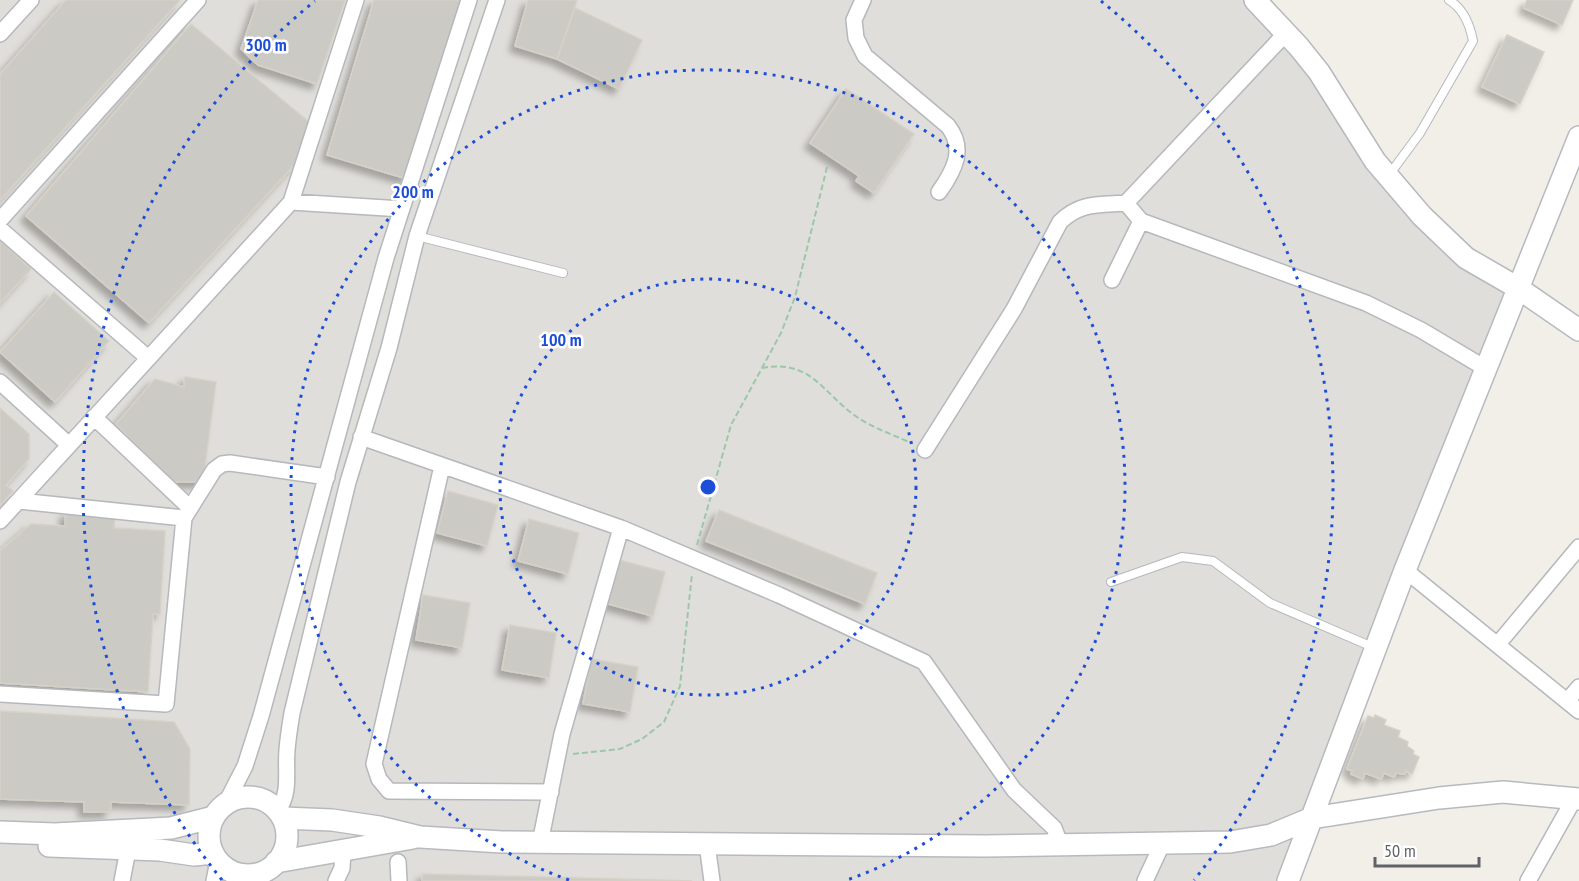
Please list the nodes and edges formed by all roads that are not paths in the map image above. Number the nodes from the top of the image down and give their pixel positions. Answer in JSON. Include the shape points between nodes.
{"nodes":[{"id":1,"x":30,"y":0,"type":"edge"},
{"id":2,"x":198,"y":0,"type":"edge"},
{"id":3,"x":356,"y":0,"type":"edge"},
{"id":4,"x":469,"y":0,"type":"edge"},
{"id":5,"x":497,"y":0,"type":"edge"},
{"id":6,"x":863,"y":0,"type":"edge"},
{"id":7,"x":1255,"y":0,"type":"edge"},
{"id":8,"x":1449,"y":0,"type":"edge"},
{"id":9,"x":1286,"y":33,"type":"junction"},
{"id":10,"x":0,"y":34,"type":"edge"},
{"id":11,"x":1579,"y":138,"type":"edge"},
{"id":12,"x":1387,"y":177,"type":"junction"},
{"id":13,"x":939,"y":192,"type":"dead end"},
{"id":14,"x":291,"y":202,"type":"junction"},
{"id":15,"x":1126,"y":203,"type":"junction"},
{"id":16,"x":402,"y":209,"type":"junction"},
{"id":17,"x":0,"y":220,"type":"edge"},
{"id":18,"x":1141,"y":221,"type":"junction"},
{"id":19,"x":0,"y":229,"type":"edge"},
{"id":20,"x":417,"y":236,"type":"junction"},
{"id":21,"x":563,"y":273,"type":"dead end"},
{"id":22,"x":1113,"y":280,"type":"dead end"},
{"id":23,"x":1518,"y":288,"type":"junction"},
{"id":24,"x":1579,"y":330,"type":"edge"},
{"id":25,"x":148,"y":358,"type":"junction"},
{"id":26,"x":1485,"y":368,"type":"junction"},
{"id":27,"x":0,"y":382,"type":"edge"},
{"id":28,"x":94,"y":417,"type":"junction"},
{"id":29,"x":361,"y":437,"type":"junction"},
{"id":30,"x":69,"y":445,"type":"junction"},
{"id":31,"x":925,"y":450,"type":"road end"},
{"id":32,"x":442,"y":466,"type":"junction"},
{"id":33,"x":327,"y":477,"type":"junction"},
{"id":34,"x":19,"y":501,"type":"junction"},
{"id":35,"x":187,"y":513,"type":"junction"},
{"id":36,"x":0,"y":521,"type":"edge"},
{"id":37,"x":621,"y":528,"type":"junction"},
{"id":38,"x":1579,"y":547,"type":"edge"},
{"id":39,"x":1405,"y":570,"type":"junction"},
{"id":40,"x":1110,"y":582,"type":"dead end"},
{"id":41,"x":1498,"y":644,"type":"junction"},
{"id":42,"x":1375,"y":648,"type":"junction"},
{"id":43,"x":1579,"y":687,"type":"edge"},
{"id":44,"x":0,"y":694,"type":"edge"},
{"id":45,"x":1568,"y":700,"type":"junction"},
{"id":46,"x":1579,"y":711,"type":"edge"},
{"id":47,"x":551,"y":792,"type":"junction"},
{"id":48,"x":1576,"y":799,"type":"edge"},
{"id":49,"x":220,"y":810,"type":"junction"},
{"id":50,"x":280,"y":814,"type":"junction"},
{"id":51,"x":1312,"y":818,"type":"junction"},
{"id":52,"x":0,"y":832,"type":"edge"},
{"id":53,"x":420,"y":837,"type":"junction"},
{"id":54,"x":1163,"y":842,"type":"junction"},
{"id":55,"x":540,"y":843,"type":"junction"},
{"id":56,"x":0,"y":844,"type":"edge"},
{"id":57,"x":707,"y":844,"type":"junction"},
{"id":58,"x":1060,"y":844,"type":"junction"},
{"id":59,"x":128,"y":850,"type":"junction"},
{"id":60,"x":343,"y":851,"type":"junction"},
{"id":61,"x":398,"y":862,"type":"dead end"},
{"id":62,"x":215,"y":865,"type":"edge"},
{"id":63,"x":265,"y":872,"type":"edge"},
{"id":64,"x":122,"y":881,"type":"edge"},
{"id":65,"x":336,"y":881,"type":"edge"},
{"id":66,"x":399,"y":881,"type":"edge"},
{"id":67,"x":712,"y":881,"type":"edge"},
{"id":68,"x":1144,"y":881,"type":"edge"},
{"id":69,"x":1288,"y":881,"type":"edge"},
{"id":70,"x":1528,"y":881,"type":"edge"}],
"edges":[{"from":1,"to":10,"type":"street"},
{"from":2,"to":17,"type":"street"},
{"from":3,"to":14,"type":"street"},
{"from":4,"to":16,"type":"street"},
{"from":5,"to":20,"type":"street"},
{"from":6,"to":13,"type":"street","via":[[854,20],[856,38],[865,56],[948,126],[956,139],[956,161]]},
{"from":7,"to":9,"type":"street"},
{"from":8,"to":12,"type":"lane","via":[[1469,22],[1473,41],[1420,133]]},
{"from":9,"to":12,"type":"street","via":[[1330,87]]},
{"from":9,"to":15,"type":"street"},
{"from":11,"to":23,"type":"street"},
{"from":12,"to":23,"type":"street","via":[[1466,258]]},
{"from":14,"to":16,"type":"street"},
{"from":14,"to":25,"type":"street"},
{"from":15,"to":18,"type":"street"},
{"from":15,"to":31,"type":"street","via":[[1086,205],[1072,211],[1054,229],[1014,309]]},
{"from":16,"to":33,"type":"street"},
{"from":18,"to":22,"type":"street"},
{"from":18,"to":26,"type":"street","via":[[1366,303]]},
{"from":19,"to":25,"type":"street"},
{"from":20,"to":21,"type":"lane"},
{"from":20,"to":29,"type":"street","via":[[389,348]]},
{"from":23,"to":24,"type":"street"},
{"from":23,"to":26,"type":"street"},
{"from":25,"to":28,"type":"street"},
{"from":26,"to":39,"type":"street"},
{"from":27,"to":30,"type":"street"},
{"from":28,"to":30,"type":"street"},
{"from":28,"to":35,"type":"street"},
{"from":29,"to":32,"type":"street"},
{"from":29,"to":50,"type":"street","via":[[292,712],[286,793]]},
{"from":30,"to":34,"type":"street"},
{"from":32,"to":37,"type":"street"},
{"from":32,"to":47,"type":"street","via":[[374,764],[376,772],[389,791]]},
{"from":33,"to":35,"type":"street","via":[[226,463],[214,470]]},
{"from":33,"to":49,"type":"street","via":[[245,766]]},
{"from":34,"to":35,"type":"street"},
{"from":34,"to":36,"type":"street"},
{"from":35,"to":44,"type":"street","via":[[166,705]]},
{"from":37,"to":47,"type":"street","via":[[565,723]]},
{"from":37,"to":58,"type":"street","via":[[924,662],[1014,790],[1054,828]]},
{"from":38,"to":41,"type":"street"},
{"from":39,"to":41,"type":"street"},
{"from":39,"to":42,"type":"street"},
{"from":40,"to":42,"type":"lane","via":[[1182,557],[1213,561],[1270,603]]},
{"from":41,"to":45,"type":"street"},
{"from":42,"to":51,"type":"street"},
{"from":43,"to":45,"type":"street"},
{"from":45,"to":46,"type":"street"},
{"from":47,"to":55,"type":"street"},
{"from":48,"to":51,"type":"street","via":[[1503,792]]},
{"from":48,"to":70,"type":"street"},
{"from":49,"to":50,"type":"street","via":[[235,799],[253,797],[262,799]]},
{"from":49,"to":52,"type":"street","via":[[171,828],[55,834]]},
{"from":49,"to":62,"type":"street","via":[[208,835]]},
{"from":50,"to":53,"type":"street","via":[[380,827]]},
{"from":50,"to":63,"type":"street","via":[[286,827],[285,846]]},
{"from":51,"to":54,"type":"street","via":[[1277,833],[1244,840]]},
{"from":51,"to":69,"type":"street"},
{"from":53,"to":55,"type":"street"},
{"from":53,"to":60,"type":"street"},
{"from":54,"to":58,"type":"street"},
{"from":54,"to":68,"type":"street"},
{"from":55,"to":57,"type":"street"},
{"from":56,"to":59,"type":"street"},
{"from":57,"to":58,"type":"street"},
{"from":57,"to":67,"type":"street"},
{"from":59,"to":62,"type":"street","via":[[194,855]]},
{"from":59,"to":64,"type":"street"},
{"from":60,"to":63,"type":"street"},
{"from":60,"to":65,"type":"street"},
{"from":61,"to":66,"type":"street"},
{"from":62,"to":63,"type":"street","via":[[242,874]]}]}
